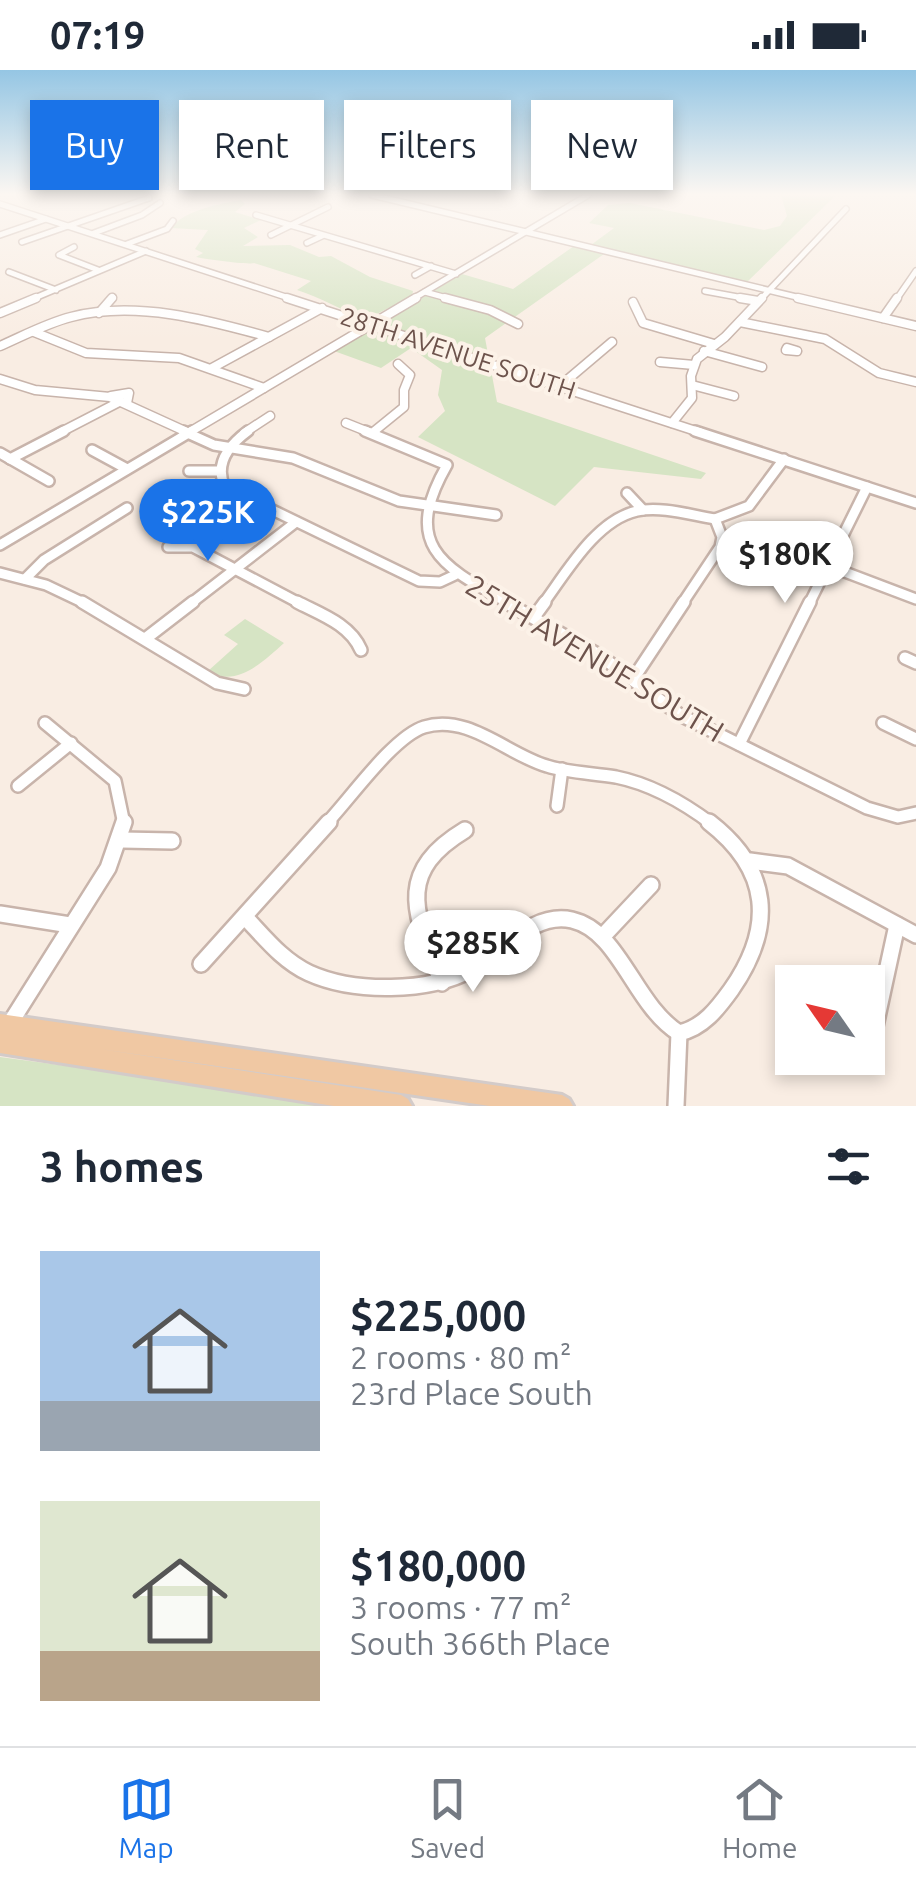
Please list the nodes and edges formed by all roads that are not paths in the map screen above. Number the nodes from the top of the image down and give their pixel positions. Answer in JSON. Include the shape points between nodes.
{"nodes":[{"id":1,"x":347,"y":243,"type":"edge"},
{"id":2,"x":507,"y":243,"type":"edge"},
{"id":3,"x":573,"y":243,"type":"edge"},
{"id":4,"x":813,"y":243,"type":"edge"},
{"id":5,"x":127,"y":244,"type":"edge"},
{"id":6,"x":356,"y":246,"type":"junction"},
{"id":7,"x":74,"y":247,"type":"dead end"},
{"id":8,"x":146,"y":250,"type":"junction"},
{"id":9,"x":340,"y":253,"type":"dead end"},
{"id":10,"x":393,"y":256,"type":"junction"},
{"id":11,"x":376,"y":265,"type":"dead end"},
{"id":12,"x":431,"y":266,"type":"junction"},
{"id":13,"x":98,"y":270,"type":"junction"},
{"id":14,"x":916,"y":271,"type":"edge"},
{"id":15,"x":9,"y":272,"type":"dead end"},
{"id":16,"x":456,"y":274,"type":"junction"},
{"id":17,"x":415,"y":275,"type":"dead end"},
{"id":18,"x":270,"y":278,"type":"dead end"},
{"id":19,"x":252,"y":285,"type":"junction"},
{"id":20,"x":56,"y":290,"type":"junction"},
{"id":21,"x":705,"y":290,"type":"dead end"},
{"id":22,"x":767,"y":290,"type":"junction"},
{"id":23,"x":425,"y":292,"type":"junction"},
{"id":24,"x":112,"y":297,"type":"dead end"},
{"id":25,"x":758,"y":301,"type":"junction"},
{"id":26,"x":633,"y":302,"type":"dead end"},
{"id":27,"x":322,"y":308,"type":"junction"},
{"id":28,"x":0,"y":313,"type":"edge"},
{"id":29,"x":99,"y":313,"type":"junction"},
{"id":30,"x":883,"y":318,"type":"junction"},
{"id":31,"x":740,"y":322,"type":"junction"},
{"id":32,"x":372,"y":324,"type":"junction"},
{"id":33,"x":518,"y":324,"type":"dead end"},
{"id":34,"x":916,"y":326,"type":"edge"},
{"id":35,"x":34,"y":332,"type":"junction"},
{"id":36,"x":801,"y":332,"type":"junction"},
{"id":37,"x":269,"y":337,"type":"junction"},
{"id":38,"x":612,"y":342,"type":"dead end"},
{"id":39,"x":714,"y":344,"type":"junction"},
{"id":40,"x":128,"y":345,"type":"dead end"},
{"id":41,"x":0,"y":346,"type":"edge"},
{"id":42,"x":792,"y":348,"type":"dead end"},
{"id":43,"x":704,"y":351,"type":"junction"},
{"id":44,"x":121,"y":355,"type":"junction"},
{"id":45,"x":660,"y":362,"type":"dead end"},
{"id":46,"x":398,"y":364,"type":"dead end"},
{"id":47,"x":694,"y":365,"type":"junction"},
{"id":48,"x":762,"y":367,"type":"dead end"},
{"id":49,"x":212,"y":368,"type":"junction"},
{"id":50,"x":0,"y":379,"type":"edge"},
{"id":51,"x":916,"y":382,"type":"edge"},
{"id":52,"x":692,"y":385,"type":"junction"},
{"id":53,"x":560,"y":386,"type":"junction"},
{"id":54,"x":264,"y":388,"type":"junction"},
{"id":55,"x":734,"y":396,"type":"dead end"},
{"id":56,"x":124,"y":402,"type":"junction"},
{"id":57,"x":270,"y":416,"type":"dead end"},
{"id":58,"x":672,"y":422,"type":"junction"},
{"id":59,"x":346,"y":423,"type":"dead end"},
{"id":60,"x":372,"y":433,"type":"junction"},
{"id":61,"x":188,"y":434,"type":"junction"},
{"id":62,"x":228,"y":448,"type":"junction"},
{"id":63,"x":92,"y":450,"type":"dead end"},
{"id":64,"x":0,"y":453,"type":"edge"},
{"id":65,"x":10,"y":459,"type":"junction"},
{"id":66,"x":784,"y":460,"type":"junction"},
{"id":67,"x":220,"y":468,"type":"junction"},
{"id":68,"x":127,"y":469,"type":"junction"},
{"id":69,"x":188,"y":471,"type":"dead end"},
{"id":70,"x":49,"y":481,"type":"dead end"},
{"id":71,"x":867,"y":487,"type":"junction"},
{"id":72,"x":628,"y":492,"type":"dead end"},
{"id":73,"x":916,"y":503,"type":"edge"},
{"id":74,"x":429,"y":506,"type":"junction"},
{"id":75,"x":127,"y":508,"type":"dead end"},
{"id":76,"x":644,"y":510,"type":"junction"},
{"id":77,"x":496,"y":516,"type":"dead end"},
{"id":78,"x":715,"y":519,"type":"junction"},
{"id":79,"x":296,"y":522,"type":"junction"},
{"id":80,"x":0,"y":545,"type":"edge"},
{"id":81,"x":168,"y":548,"type":"dead end"},
{"id":82,"x":828,"y":566,"type":"junction"},
{"id":83,"x":234,"y":569,"type":"junction"},
{"id":84,"x":0,"y":573,"type":"edge"},
{"id":85,"x":456,"y":575,"type":"junction"},
{"id":86,"x":25,"y":580,"type":"junction"},
{"id":87,"x":916,"y":598,"type":"edge"},
{"id":88,"x":534,"y":617,"type":"junction"},
{"id":89,"x":145,"y":638,"type":"junction"},
{"id":90,"x":361,"y":650,"type":"dead end"},
{"id":91,"x":633,"y":678,"type":"junction"},
{"id":92,"x":244,"y":689,"type":"dead end"},
{"id":93,"x":46,"y":724,"type":"dead end"},
{"id":94,"x":883,"y":724,"type":"dead end"},
{"id":95,"x":916,"y":738,"type":"edge"},
{"id":96,"x":71,"y":742,"type":"junction"},
{"id":97,"x":738,"y":744,"type":"junction"},
{"id":98,"x":562,"y":769,"type":"junction"},
{"id":99,"x":18,"y":786,"type":"dead end"},
{"id":100,"x":557,"y":806,"type":"dead end"},
{"id":101,"x":916,"y":813,"type":"edge"},
{"id":102,"x":465,"y":830,"type":"dead end"},
{"id":103,"x":122,"y":840,"type":"junction"},
{"id":104,"x":172,"y":841,"type":"dead end"},
{"id":105,"x":750,"y":861,"type":"junction"},
{"id":106,"x":651,"y":885,"type":"dead end"},
{"id":107,"x":0,"y":914,"type":"edge"},
{"id":108,"x":246,"y":918,"type":"junction"},
{"id":109,"x":70,"y":925,"type":"junction"},
{"id":110,"x":897,"y":925,"type":"junction"},
{"id":111,"x":916,"y":935,"type":"edge"},
{"id":112,"x":603,"y":936,"type":"junction"},
{"id":113,"x":201,"y":964,"type":"dead end"},
{"id":114,"x":885,"y":980,"type":"edge"},
{"id":115,"x":442,"y":983,"type":"junction"},
{"id":116,"x":2,"y":1031,"type":"edge"},
{"id":117,"x":679,"y":1033,"type":"junction"},
{"id":118,"x":401,"y":1106,"type":"edge"},
{"id":119,"x":562,"y":1106,"type":"edge"},
{"id":120,"x":676,"y":1106,"type":"edge"}],
"edges":[{"from":1,"to":6,"type":"street"},
{"from":2,"to":16,"type":"street"},
{"from":3,"to":22,"type":"street"},
{"from":4,"to":22,"type":"street"},
{"from":5,"to":8,"type":"street","name":"28TH AVENUE SOUTH"},
{"from":6,"to":9,"type":"street"},
{"from":6,"to":10,"type":"street"},
{"from":7,"to":13,"type":"street","via":[[60,255]]},
{"from":8,"to":13,"type":"street"},
{"from":8,"to":19,"type":"street","name":"28TH AVENUE SOUTH"},
{"from":10,"to":11,"type":"street"},
{"from":10,"to":12,"type":"street"},
{"from":12,"to":16,"type":"street"},
{"from":12,"to":17,"type":"street"},
{"from":13,"to":20,"type":"street"},
{"from":14,"to":30,"type":"street"},
{"from":15,"to":20,"type":"street"},
{"from":16,"to":23,"type":"street"},
{"from":18,"to":19,"type":"street"},
{"from":19,"to":27,"type":"street","name":"28TH AVENUE SOUTH"},
{"from":20,"to":28,"type":"street"},
{"from":21,"to":25,"type":"street"},
{"from":22,"to":25,"type":"street"},
{"from":22,"to":30,"type":"street"},
{"from":23,"to":32,"type":"street"},
{"from":23,"to":33,"type":"street"},
{"from":24,"to":29,"type":"street"},
{"from":25,"to":31,"type":"street"},
{"from":26,"to":39,"type":"street","via":[[643,323]]},
{"from":27,"to":32,"type":"street","name":"28TH AVENUE SOUTH"},
{"from":27,"to":37,"type":"street"},
{"from":29,"to":35,"type":"street"},
{"from":29,"to":37,"type":"street","via":[[187,314]]},
{"from":30,"to":34,"type":"street"},
{"from":31,"to":36,"type":"street"},
{"from":31,"to":39,"type":"street"},
{"from":32,"to":53,"type":"street","name":"28TH AVENUE SOUTH"},
{"from":32,"to":54,"type":"street"},
{"from":35,"to":41,"type":"street"},
{"from":35,"to":44,"type":"street","via":[[82,352]]},
{"from":36,"to":42,"type":"street"},
{"from":36,"to":51,"type":"street","via":[[879,374]]},
{"from":37,"to":49,"type":"street"},
{"from":38,"to":53,"type":"street"},
{"from":39,"to":43,"type":"street"},
{"from":40,"to":44,"type":"street"},
{"from":43,"to":47,"type":"street"},
{"from":43,"to":48,"type":"street"},
{"from":44,"to":49,"type":"street","via":[[169,356]]},
{"from":45,"to":47,"type":"street"},
{"from":46,"to":60,"type":"street","via":[[410,375],[404,408]]},
{"from":47,"to":52,"type":"street"},
{"from":49,"to":54,"type":"street"},
{"from":50,"to":56,"type":"street"},
{"from":52,"to":55,"type":"street"},
{"from":52,"to":58,"type":"street","via":[[690,402]]},
{"from":53,"to":58,"type":"street","name":"28TH AVENUE SOUTH"},
{"from":54,"to":61,"type":"street"},
{"from":56,"to":61,"type":"street"},
{"from":56,"to":65,"type":"street"},
{"from":57,"to":62,"type":"street"},
{"from":58,"to":66,"type":"street","name":"28TH AVENUE SOUTH"},
{"from":59,"to":60,"type":"street"},
{"from":60,"to":74,"type":"street","via":[[448,466]]},
{"from":61,"to":62,"type":"street"},
{"from":61,"to":68,"type":"street"},
{"from":62,"to":67,"type":"street"},
{"from":62,"to":74,"type":"street","via":[[293,458],[387,498]]},
{"from":63,"to":68,"type":"street"},
{"from":64,"to":65,"type":"street"},
{"from":65,"to":70,"type":"street"},
{"from":66,"to":71,"type":"street","name":"28TH AVENUE SOUTH"},
{"from":66,"to":78,"type":"street","via":[[749,506]]},
{"from":67,"to":69,"type":"street"},
{"from":67,"to":79,"type":"street","via":[[228,489]]},
{"from":68,"to":80,"type":"street"},
{"from":71,"to":73,"type":"street","name":"28TH AVENUE SOUTH"},
{"from":71,"to":82,"type":"street"},
{"from":72,"to":76,"type":"street"},
{"from":74,"to":77,"type":"street"},
{"from":74,"to":85,"type":"street","via":[[435,553]]},
{"from":75,"to":86,"type":"street","via":[[44,560]]},
{"from":76,"to":78,"type":"street"},
{"from":76,"to":88,"type":"street","via":[[610,524]]},
{"from":78,"to":91,"type":"street","via":[[720,547]]},
{"from":79,"to":83,"type":"street"},
{"from":79,"to":85,"type":"street","via":[[418,580]]},
{"from":81,"to":83,"type":"street","via":[[192,547]]},
{"from":82,"to":87,"type":"street"},
{"from":82,"to":97,"type":"street"},
{"from":83,"to":89,"type":"street"},
{"from":83,"to":90,"type":"street","via":[[349,630]]},
{"from":84,"to":86,"type":"street"},
{"from":85,"to":88,"type":"street","name":"25TH AVENUE SOUTH"},
{"from":86,"to":89,"type":"street","via":[[80,600]]},
{"from":88,"to":91,"type":"street","name":"25TH AVENUE SOUTH"},
{"from":89,"to":92,"type":"street","via":[[217,684]]},
{"from":91,"to":97,"type":"street","name":"25TH AVENUE SOUTH","via":[[664,705]]},
{"from":93,"to":96,"type":"street"},
{"from":94,"to":95,"type":"street"},
{"from":96,"to":99,"type":"street"},
{"from":96,"to":103,"type":"street","via":[[115,781],[124,812]]},
{"from":97,"to":101,"type":"street","name":"25TH AVENUE SOUTH","via":[[868,808],[898,817]]},
{"from":98,"to":100,"type":"street"},
{"from":98,"to":105,"type":"street","via":[[655,791],[710,821]]},
{"from":98,"to":108,"type":"street","via":[[466,728],[420,728]]},
{"from":102,"to":115,"type":"street","via":[[430,857],[414,891]]},
{"from":103,"to":104,"type":"street"},
{"from":103,"to":109,"type":"street"},
{"from":105,"to":110,"type":"street","via":[[782,863]]},
{"from":105,"to":117,"type":"street","via":[[762,916],[756,951],[706,1017]]},
{"from":106,"to":112,"type":"street"},
{"from":107,"to":109,"type":"street"},
{"from":108,"to":113,"type":"street"},
{"from":108,"to":115,"type":"street","via":[[286,958],[319,977],[396,986]]},
{"from":109,"to":116,"type":"street"},
{"from":110,"to":111,"type":"street"},
{"from":110,"to":114,"type":"street"},
{"from":112,"to":115,"type":"street","via":[[577,921],[550,920]]},
{"from":112,"to":117,"type":"street","via":[[645,1002]]},
{"from":116,"to":118,"type":"main road"},
{"from":116,"to":119,"type":"main road"},
{"from":117,"to":120,"type":"street"}]}
